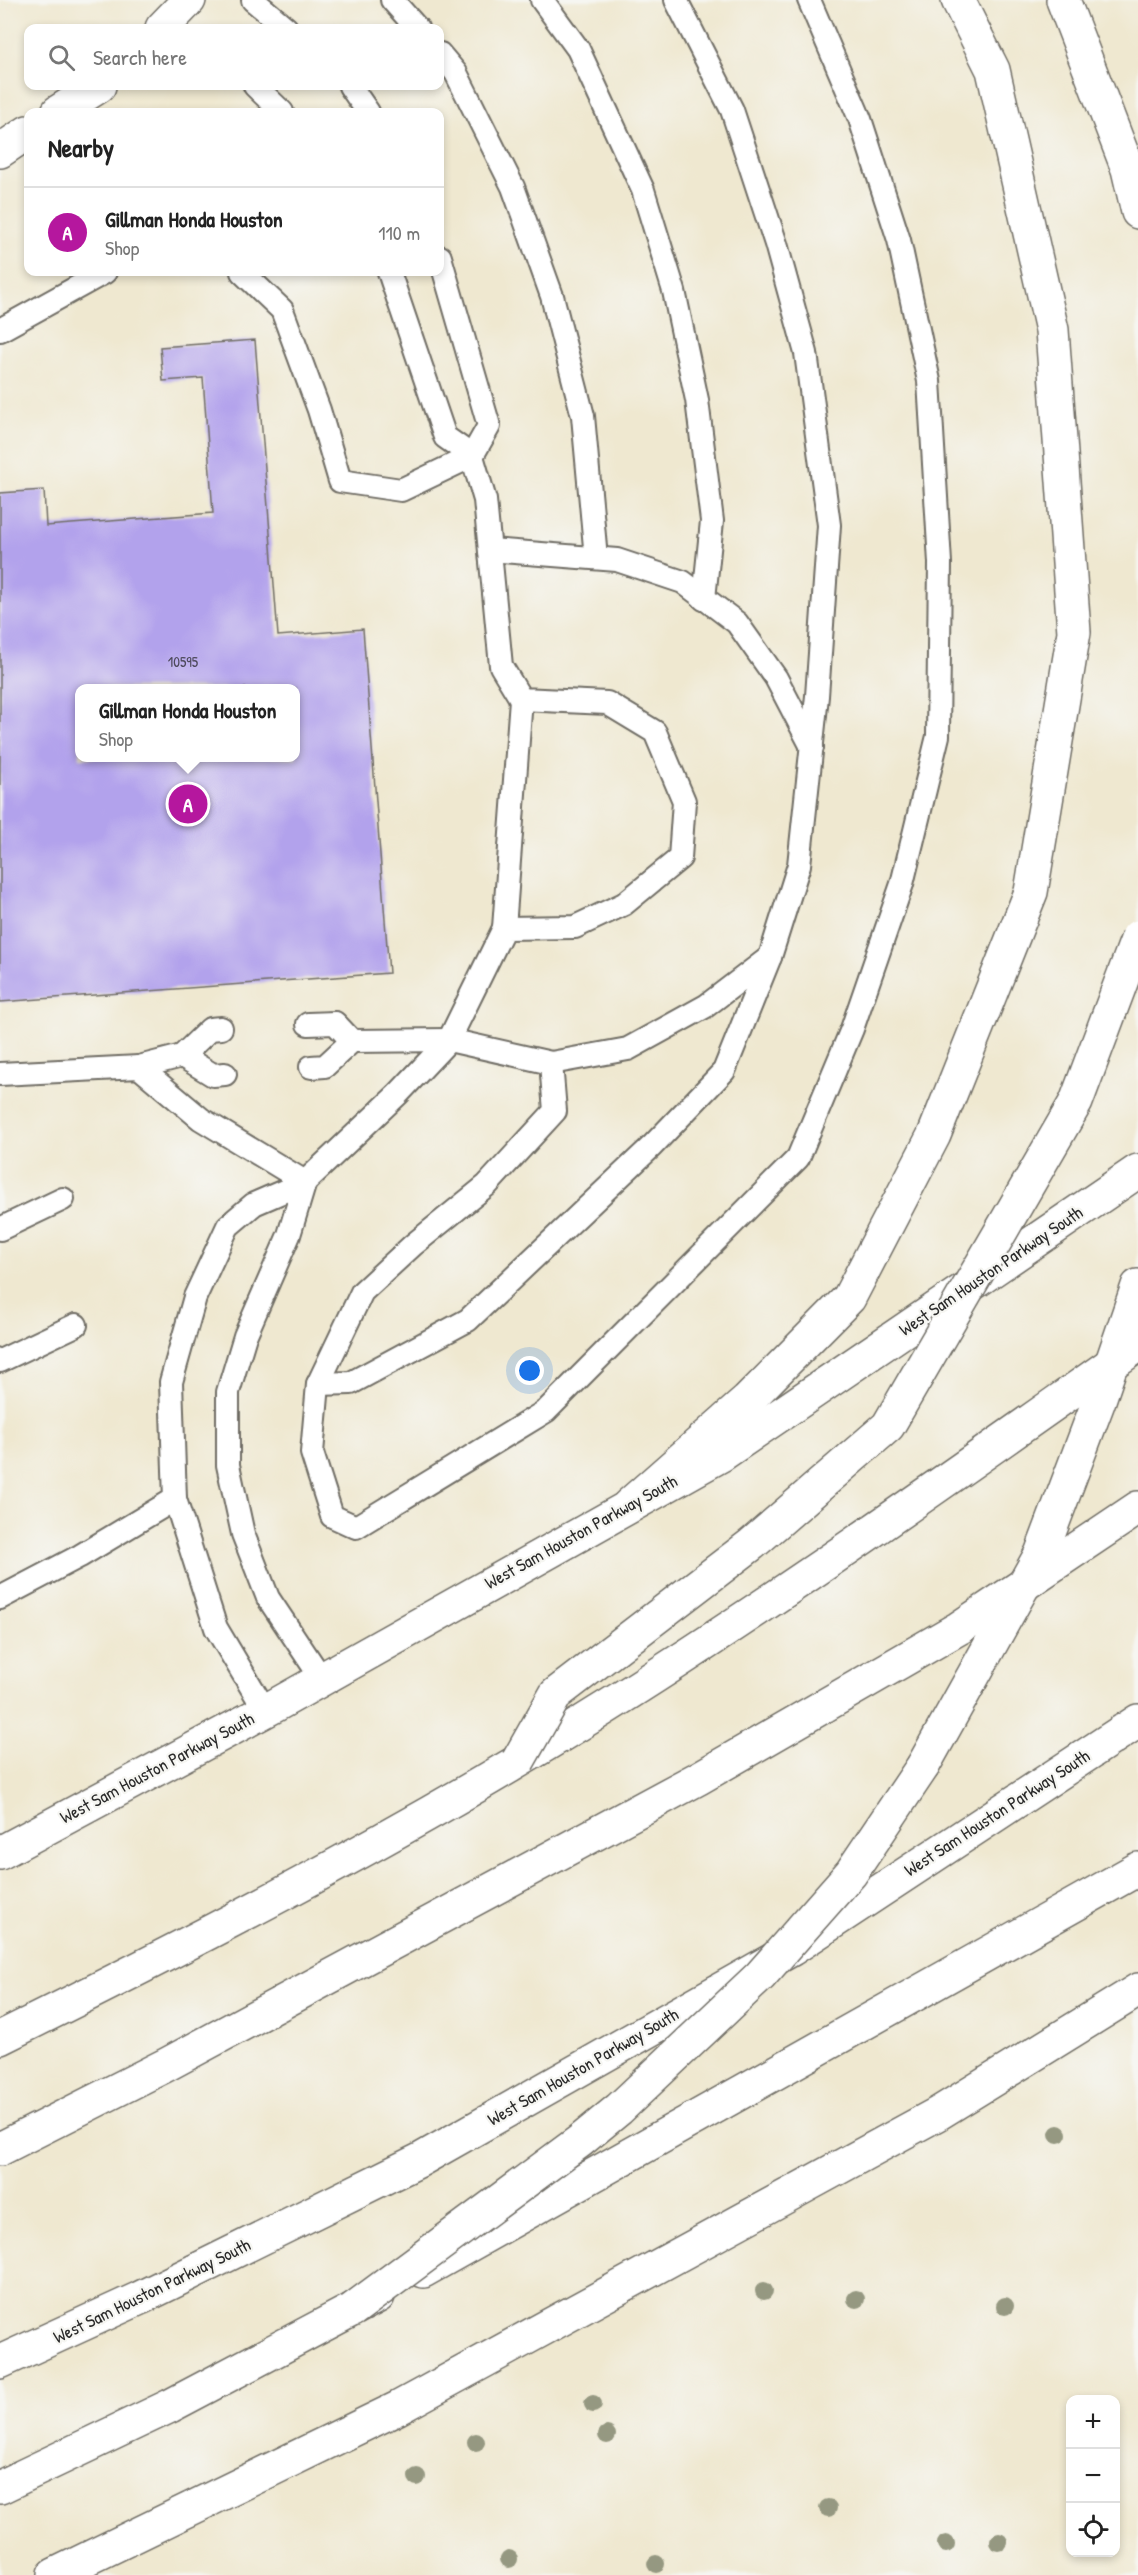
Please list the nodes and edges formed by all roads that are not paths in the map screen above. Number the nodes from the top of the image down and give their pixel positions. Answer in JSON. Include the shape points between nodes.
{"nodes":[{"id":1,"x":253,"y":0,"type":"edge"},
{"id":2,"x":392,"y":0,"type":"edge"},
{"id":3,"x":542,"y":0,"type":"edge"},
{"id":4,"x":676,"y":0,"type":"edge"},
{"id":5,"x":809,"y":0,"type":"edge"},
{"id":6,"x":958,"y":0,"type":"edge"},
{"id":7,"x":1063,"y":0,"type":"edge"},
{"id":8,"x":281,"y":24,"type":"edge"},
{"id":9,"x":413,"y":24,"type":"edge"},
{"id":10,"x":444,"y":59,"type":"edge"},
{"id":11,"x":93,"y":90,"type":"edge"},
{"id":12,"x":259,"y":90,"type":"edge"},
{"id":13,"x":353,"y":90,"type":"edge"},
{"id":14,"x":64,"y":108,"type":"edge"},
{"id":15,"x":278,"y":108,"type":"edge"},
{"id":16,"x":365,"y":108,"type":"edge"},
{"id":17,"x":24,"y":135,"type":"edge"},
{"id":18,"x":0,"y":151,"type":"edge"},
{"id":19,"x":1138,"y":212,"type":"edge"},
{"id":20,"x":444,"y":271,"type":"edge"},
{"id":21,"x":98,"y":276,"type":"edge"},
{"id":22,"x":246,"y":276,"type":"edge"},
{"id":23,"x":390,"y":276,"type":"edge"},
{"id":24,"x":0,"y":330,"type":"edge"},
{"id":25,"x":472,"y":456,"type":"junction"},
{"id":26,"x":490,"y":550,"type":"junction"},
{"id":27,"x":596,"y":558,"type":"junction"},
{"id":28,"x":704,"y":599,"type":"junction"},
{"id":29,"x":521,"y":699,"type":"junction"},
{"id":30,"x":812,"y":747,"type":"junction"},
{"id":31,"x":504,"y":928,"type":"junction"},
{"id":32,"x":1138,"y":937,"type":"edge"},
{"id":33,"x":770,"y":957,"type":"junction"},
{"id":34,"x":308,"y":1024,"type":"dead end"},
{"id":35,"x":221,"y":1028,"type":"dead end"},
{"id":36,"x":449,"y":1040,"type":"junction"},
{"id":37,"x":352,"y":1041,"type":"junction"},
{"id":38,"x":182,"y":1056,"type":"junction"},
{"id":39,"x":551,"y":1063,"type":"junction"},
{"id":40,"x":139,"y":1067,"type":"junction"},
{"id":41,"x":311,"y":1067,"type":"dead end"},
{"id":42,"x":0,"y":1074,"type":"edge"},
{"id":43,"x":225,"y":1074,"type":"dead end"},
{"id":44,"x":1138,"y":1171,"type":"edge"},
{"id":45,"x":305,"y":1182,"type":"junction"},
{"id":46,"x":63,"y":1199,"type":"dead end"},
{"id":47,"x":0,"y":1229,"type":"edge"},
{"id":48,"x":1138,"y":1286,"type":"edge"},
{"id":49,"x":76,"y":1325,"type":"dead end"},
{"id":50,"x":1138,"y":1345,"type":"edge"},
{"id":51,"x":0,"y":1361,"type":"edge"},
{"id":52,"x":318,"y":1384,"type":"junction"},
{"id":53,"x":176,"y":1499,"type":"junction"},
{"id":54,"x":629,"y":1505,"type":"junction"},
{"id":55,"x":1138,"y":1508,"type":"edge"},
{"id":56,"x":0,"y":1599,"type":"edge"},
{"id":57,"x":322,"y":1679,"type":"junction"},
{"id":58,"x":265,"y":1710,"type":"junction"},
{"id":59,"x":1138,"y":1721,"type":"edge"},
{"id":60,"x":518,"y":1761,"type":"junction"},
{"id":61,"x":0,"y":1852,"type":"edge"},
{"id":62,"x":1138,"y":1869,"type":"edge"},
{"id":63,"x":1138,"y":1990,"type":"edge"},
{"id":64,"x":0,"y":2038,"type":"edge"},
{"id":65,"x":0,"y":2149,"type":"edge"},
{"id":66,"x":352,"y":2310,"type":"junction"},
{"id":67,"x":0,"y":2362,"type":"edge"},
{"id":68,"x":0,"y":2487,"type":"edge"},
{"id":69,"x":54,"y":2575,"type":"edge"}],
"edges":[{"from":1,"to":8,"type":"lane"},
{"from":2,"to":9,"type":"lane"},
{"from":3,"to":28,"type":"lane","via":[[578,49],[638,179],[674,291],[697,400],[712,521]]},
{"from":4,"to":30,"type":"lane","via":[[732,110],[776,244],[806,353],[829,525]]},
{"from":5,"to":52,"type":"lane","via":[[860,119],[899,240],[929,381],[940,563],[938,736],[902,884],[852,1029],[798,1158],[546,1411],[356,1527],[332,1516],[312,1453]]},
{"from":6,"to":54,"type":"main road","via":[[993,70],[1052,330],[1074,632],[1031,892],[934,1135],[849,1298],[747,1401]]},
{"from":7,"to":19,"type":"main road","via":[[1128,169]]},
{"from":10,"to":27,"type":"lane","via":[[456,73],[513,187],[552,296],[583,416]]},
{"from":11,"to":14,"type":"main road"},
{"from":12,"to":15,"type":"lane"},
{"from":13,"to":16,"type":"lane"},
{"from":17,"to":18,"type":"main road"},
{"from":20,"to":25,"type":"lane","via":[[489,426]]},
{"from":21,"to":24,"type":"lane"},
{"from":22,"to":25,"type":"lane","via":[[282,310],[340,481],[401,490]]},
{"from":23,"to":25,"type":"lane","via":[[445,437]]},
{"from":25,"to":26,"type":"lane","via":[[485,500]]},
{"from":26,"to":27,"type":"lane"},
{"from":26,"to":29,"type":"lane","via":[[501,666]]},
{"from":27,"to":28,"type":"lane","via":[[616,560],[683,582]]},
{"from":28,"to":30,"type":"lane","via":[[737,623],[776,678]]},
{"from":29,"to":31,"type":"lane"},
{"from":29,"to":31,"type":"lane","via":[[607,703],[655,732],[684,801],[681,858],[624,904],[575,927]]},
{"from":30,"to":33,"type":"lane","via":[[799,865]]},
{"from":31,"to":36,"type":"lane"},
{"from":32,"to":60,"type":"main road","bridge":true,"via":[[1076,1102],[888,1426],[752,1544],[556,1694]]},
{"from":33,"to":39,"type":"lane","via":[[706,1006],[628,1049]]},
{"from":33,"to":52,"type":"lane","via":[[724,1071],[652,1146],[468,1320],[351,1383]]},
{"from":34,"to":37,"type":"lane","via":[[335,1023]]},
{"from":35,"to":38,"type":"lane","via":[[210,1029]]},
{"from":36,"to":37,"type":"lane"},
{"from":36,"to":39,"type":"lane"},
{"from":36,"to":45,"type":"lane","via":[[398,1095]]},
{"from":37,"to":41,"type":"lane","via":[[325,1066]]},
{"from":38,"to":40,"type":"lane"},
{"from":38,"to":43,"type":"lane","via":[[213,1075]]},
{"from":39,"to":52,"type":"lane","via":[[555,1110],[487,1185],[362,1292]]},
{"from":40,"to":42,"type":"lane"},
{"from":40,"to":45,"type":"lane","via":[[201,1119]]},
{"from":44,"to":54,"type":"main road","name":"West Sam Houston Parkway South","via":[[721,1455]]},
{"from":45,"to":53,"type":"lane","via":[[255,1204],[228,1226],[195,1297],[171,1382]]},
{"from":45,"to":57,"type":"lane","via":[[289,1234],[245,1336],[228,1392],[228,1465],[243,1534],[268,1598]]},
{"from":46,"to":47,"type":"lane"},
{"from":48,"to":66,"type":"main road","bridge":true,"via":[[1041,1554],[923,1766],[851,1873],[760,1976],[619,2109]]},
{"from":49,"to":51,"type":"lane"},
{"from":50,"to":60,"type":"main road","via":[[740,1622]]},
{"from":53,"to":56,"type":"lane"},
{"from":53,"to":58,"type":"lane","via":[[216,1629]]},
{"from":54,"to":57,"type":"main road","name":"West Sam Houston Parkway South"},
{"from":55,"to":65,"type":"main road","via":[[959,1629],[699,1778],[166,2065]]},
{"from":57,"to":58,"type":"main road","name":"West Sam Houston Parkway South"},
{"from":58,"to":61,"type":"main road","name":"West Sam Houston Parkway South"},
{"from":59,"to":67,"type":"main road","name":"West Sam Houston Parkway South","via":[[792,1949],[420,2160],[140,2298]]},
{"from":60,"to":64,"type":"main road","via":[[364,1852]]},
{"from":62,"to":66,"type":"main road","bridge":true},
{"from":63,"to":69,"type":"main road","via":[[939,2113],[398,2408]]},
{"from":66,"to":68,"type":"main road","via":[[170,2406]]}]}
